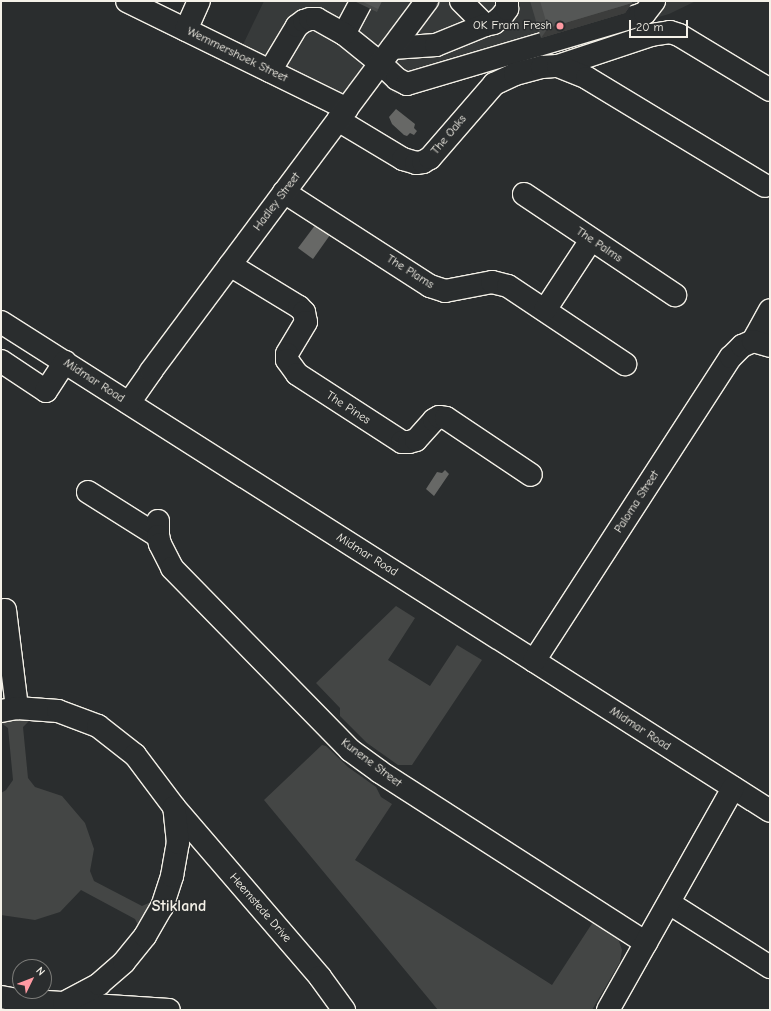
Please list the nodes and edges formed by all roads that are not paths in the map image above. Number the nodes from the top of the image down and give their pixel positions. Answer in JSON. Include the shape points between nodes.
{"nodes":[{"id":1,"x":127,"y":1,"type":"edge"},
{"id":2,"x":199,"y":1,"type":"edge"},
{"id":3,"x":427,"y":1,"type":"edge"},
{"id":4,"x":461,"y":1,"type":"edge"},
{"id":5,"x":508,"y":1,"type":"edge"},
{"id":6,"x":654,"y":1,"type":"edge"},
{"id":7,"x":360,"y":4,"type":"edge"},
{"id":8,"x":485,"y":25,"type":"junction"},
{"id":9,"x":186,"y":30,"type":"junction"},
{"id":10,"x":344,"y":34,"type":"junction"},
{"id":11,"x":386,"y":56,"type":"junction"},
{"id":12,"x":558,"y":66,"type":"junction"},
{"id":13,"x":270,"y":71,"type":"junction"},
{"id":14,"x":770,"y":90,"type":"edge"},
{"id":15,"x":342,"y":114,"type":"junction"},
{"id":16,"x":765,"y":186,"type":"dead end"},
{"id":17,"x":284,"y":192,"type":"junction"},
{"id":18,"x":524,"y":194,"type":"dead end"},
{"id":19,"x":591,"y":240,"type":"junction"},
{"id":20,"x":230,"y":265,"type":"junction"},
{"id":21,"x":675,"y":295,"type":"dead end"},
{"id":22,"x":545,"y":310,"type":"junction"},
{"id":23,"x":770,"y":310,"type":"edge"},
{"id":24,"x":1,"y":322,"type":"edge"},
{"id":25,"x":755,"y":344,"type":"edge"},
{"id":26,"x":1,"y":361,"type":"edge"},
{"id":27,"x":65,"y":362,"type":"junction"},
{"id":28,"x":625,"y":364,"type":"dead end"},
{"id":29,"x":129,"y":403,"type":"junction"},
{"id":30,"x":531,"y":475,"type":"dead end"},
{"id":31,"x":88,"y":492,"type":"dead end"},
{"id":32,"x":6,"y":610,"type":"dead end"},
{"id":33,"x":534,"y":661,"type":"junction"},
{"id":34,"x":9,"y":709,"type":"edge"},
{"id":35,"x":733,"y":788,"type":"junction"},
{"id":36,"x":174,"y":807,"type":"junction"},
{"id":37,"x":770,"y":811,"type":"edge"},
{"id":38,"x":669,"y":902,"type":"junction"},
{"id":39,"x":646,"y":943,"type":"junction"},
{"id":40,"x":770,"y":967,"type":"edge"},
{"id":41,"x":1,"y":997,"type":"edge"},
{"id":42,"x":64,"y":1003,"type":"junction"},
{"id":43,"x":169,"y":1010,"type":"edge"},
{"id":44,"x":344,"y":1010,"type":"edge"},
{"id":45,"x":608,"y":1010,"type":"edge"}],
"edges":[{"from":1,"to":9,"type":"street","name":"Wemmershoek Street"},
{"from":2,"to":9,"type":"street"},
{"from":3,"to":11,"type":"street","name":"Hadley Street"},
{"from":4,"to":8,"type":"street"},
{"from":5,"to":8,"type":"street","via":[[507,9],[502,16],[494,23]]},
{"from":6,"to":11,"type":"street","via":[[645,13],[640,15],[414,83],[407,84],[397,79]]},
{"from":7,"to":10,"type":"street"},
{"from":8,"to":11,"type":"street","via":[[436,45]]},
{"from":9,"to":13,"type":"street","name":"Wemmershoek Street"},
{"from":10,"to":11,"type":"street"},
{"from":10,"to":13,"type":"street","via":[[317,19],[304,21],[297,26]]},
{"from":11,"to":15,"type":"street","name":"Hadley Street"},
{"from":12,"to":14,"type":"street","name":"The Oaks","via":[[651,35],[670,32]]},
{"from":12,"to":15,"type":"street","name":"The Oaks","via":[[515,74],[494,84],[430,158],[423,162],[416,163],[403,159]]},
{"from":12,"to":16,"type":"street","name":"The Oaks","via":[[587,78]]},
{"from":13,"to":15,"type":"street","name":"Wemmershoek Street"},
{"from":15,"to":17,"type":"street","name":"Hadley Street"},
{"from":17,"to":20,"type":"street","name":"Hadley Street"},
{"from":17,"to":22,"type":"street","name":"The Plams","via":[[435,288],[452,291],[492,282],[498,283],[508,286]]},
{"from":18,"to":19,"type":"street","name":"The Palms"},
{"from":19,"to":21,"type":"street","name":"The Palms"},
{"from":19,"to":22,"type":"street"},
{"from":20,"to":29,"type":"street","name":"Hadley Street"},
{"from":20,"to":30,"type":"street","name":"The Pines","via":[[304,312],[306,322],[287,354],[287,360],[297,374],[402,442],[416,440],[434,420],[439,417],[446,418]]},
{"from":22,"to":28,"type":"street","name":"The Plams"},
{"from":23,"to":25,"type":"street","name":"Paloma Street"},
{"from":24,"to":27,"type":"street","name":"Midmar Road"},
{"from":25,"to":33,"type":"street","name":"Paloma Street","via":[[726,364]]},
{"from":26,"to":27,"type":"street","via":[[46,391]]},
{"from":27,"to":29,"type":"street","name":"Midmar Road"},
{"from":29,"to":33,"type":"street","name":"Midmar Road"},
{"from":31,"to":39,"type":"street","name":"Kunene Street","via":[[158,528],[164,556],[172,568],[350,750],[380,772]]},
{"from":32,"to":34,"type":"street"},
{"from":33,"to":35,"type":"street","name":"Midmar Road"},
{"from":34,"to":36,"type":"street","name":"Heemstede Drive","via":[[58,711],[98,726],[135,755]]},
{"from":35,"to":37,"type":"street","name":"Midmar Road"},
{"from":35,"to":38,"type":"street"},
{"from":36,"to":42,"type":"street","via":[[178,843],[172,876],[162,907],[145,936],[124,962],[99,984]]},
{"from":36,"to":44,"type":"street","name":"Heemstede Drive","via":[[320,977]]},
{"from":38,"to":39,"type":"street"},
{"from":38,"to":40,"type":"street"},
{"from":39,"to":45,"type":"street"},
{"from":41,"to":42,"type":"street"},
{"from":42,"to":43,"type":"street"}]}
